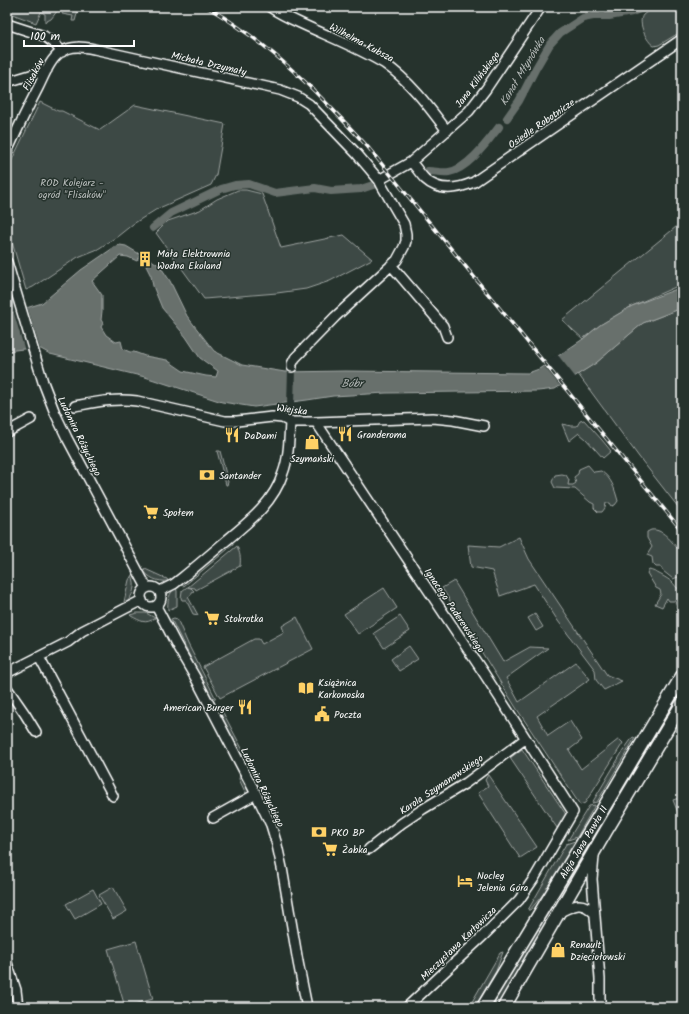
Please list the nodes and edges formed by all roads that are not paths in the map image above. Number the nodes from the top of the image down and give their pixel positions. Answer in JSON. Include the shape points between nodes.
{"nodes":[{"id":1,"x":270,"y":7,"type":"edge"},
{"id":2,"x":541,"y":7,"type":"edge"},
{"id":3,"x":7,"y":24,"type":"edge"},
{"id":4,"x":682,"y":39,"type":"edge"},
{"id":5,"x":62,"y":52,"type":"junction"},
{"id":6,"x":47,"y":70,"type":"junction"},
{"id":7,"x":7,"y":82,"type":"edge"},
{"id":8,"x":447,"y":131,"type":"junction"},
{"id":9,"x":7,"y":152,"type":"edge"},
{"id":10,"x":412,"y":162,"type":"junction"},
{"id":11,"x":379,"y":180,"type":"junction"},
{"id":12,"x":7,"y":262,"type":"edge"},
{"id":13,"x":391,"y":265,"type":"junction"},
{"id":14,"x":447,"y":337,"type":"dead end"},
{"id":15,"x":292,"y":367,"type":"dead end"},
{"id":16,"x":75,"y":406,"type":"dead end"},
{"id":17,"x":31,"y":419,"type":"dead end"},
{"id":18,"x":290,"y":422,"type":"junction"},
{"id":19,"x":316,"y":422,"type":"junction"},
{"id":20,"x":484,"y":426,"type":"dead end"},
{"id":21,"x":7,"y":432,"type":"edge"},
{"id":22,"x":147,"y":588,"type":"junction"},
{"id":23,"x":160,"y":591,"type":"junction"},
{"id":24,"x":142,"y":600,"type":"junction"},
{"id":25,"x":156,"y":606,"type":"junction"},
{"id":26,"x":39,"y":657,"type":"junction"},
{"id":27,"x":7,"y":674,"type":"edge"},
{"id":28,"x":682,"y":676,"type":"edge"},
{"id":29,"x":7,"y":688,"type":"edge"},
{"id":30,"x":682,"y":704,"type":"edge"},
{"id":31,"x":36,"y":732,"type":"dead end"},
{"id":32,"x":525,"y":739,"type":"junction"},
{"id":33,"x":256,"y":794,"type":"junction"},
{"id":34,"x":113,"y":796,"type":"dead end"},
{"id":35,"x":573,"y":812,"type":"joint"},
{"id":36,"x":213,"y":818,"type":"dead end"},
{"id":37,"x":369,"y":849,"type":"dead end"},
{"id":38,"x":594,"y":853,"type":"junction"},
{"id":39,"x":594,"y":908,"type":"junction"},
{"id":40,"x":560,"y":912,"type":"junction"},
{"id":41,"x":7,"y":963,"type":"edge"},
{"id":42,"x":304,"y":994,"type":"junction"},
{"id":43,"x":18,"y":1007,"type":"edge"},
{"id":44,"x":307,"y":1007,"type":"edge"},
{"id":45,"x":312,"y":1007,"type":"edge"},
{"id":46,"x":407,"y":1007,"type":"edge"},
{"id":47,"x":483,"y":1007,"type":"edge"},
{"id":48,"x":504,"y":1007,"type":"edge"},
{"id":49,"x":600,"y":1007,"type":"edge"}],
"edges":[{"from":1,"to":8,"type":"street","name":"Wilhelma Kubsza","via":[[363,52],[393,70],[421,98]]},
{"from":2,"to":8,"type":"street","name":"Jana Kilińskiego","via":[[486,90],[469,111]]},
{"from":3,"to":5,"type":"street","via":[[44,36]]},
{"from":4,"to":10,"type":"street","name":"Osiedle Robotnicze","via":[[474,182],[459,188],[440,187],[426,180]]},
{"from":5,"to":6,"type":"street","name":"Flisaków","via":[[56,56]]},
{"from":5,"to":11,"type":"street","name":"Michała Drzymały","via":[[71,47],[83,46],[290,93],[309,104]]},
{"from":6,"to":7,"type":"street"},
{"from":6,"to":9,"type":"street","name":"Flisaków"},
{"from":8,"to":10,"type":"street","name":"Jana Kilińskiego"},
{"from":10,"to":11,"type":"street","name":"Jana Kilińskiego"},
{"from":11,"to":13,"type":"street","via":[[406,229],[404,247]]},
{"from":12,"to":22,"type":"street","name":"Ludomira Różyckiego","via":[[51,404]]},
{"from":13,"to":14,"type":"street","via":[[443,326]]},
{"from":13,"to":15,"type":"street","via":[[295,358]]},
{"from":16,"to":18,"type":"street","name":"Wiejska","via":[[126,400],[225,421],[272,417]]},
{"from":17,"to":21,"type":"street"},
{"from":18,"to":19,"type":"street","name":"Wiejska"},
{"from":18,"to":23,"type":"street","via":[[283,473],[262,509],[183,577]]},
{"from":19,"to":20,"type":"street","name":"Wiejska","via":[[433,418]]},
{"from":19,"to":32,"type":"street","name":"Ignacego Paderewskiego"},
{"from":22,"to":23,"type":"street","via":[[154,587]]},
{"from":22,"to":24,"type":"street","via":[[142,593]]},
{"from":23,"to":25,"type":"street","via":[[161,599]]},
{"from":24,"to":25,"type":"street","via":[[146,606]]},
{"from":24,"to":26,"type":"street"},
{"from":25,"to":33,"type":"street","name":"Ludomira Różyckiego"},
{"from":26,"to":27,"type":"street"},
{"from":26,"to":34,"type":"street"},
{"from":28,"to":47,"type":"main road","name":"Aleja Jana Pawła II"},
{"from":29,"to":31,"type":"street"},
{"from":30,"to":38,"type":"main road","name":"Aleja Jana Pawła II"},
{"from":32,"to":35,"type":"street","name":"Ignacego Paderewskiego"},
{"from":32,"to":37,"type":"street","name":"Karola Szymanowskiego","via":[[466,783],[413,815]]},
{"from":33,"to":36,"type":"street"},
{"from":33,"to":42,"type":"street","name":"Ludomira Różyckiego","via":[[278,848]]},
{"from":35,"to":46,"type":"street","name":"Mieczysława Karłowicza","via":[[519,900]]},
{"from":38,"to":39,"type":"street"},
{"from":38,"to":40,"type":"main road","name":"Aleja Jana Pawła II"},
{"from":39,"to":40,"type":"street","via":[[579,904]]},
{"from":39,"to":49,"type":"street"},
{"from":40,"to":48,"type":"main road","name":"Aleja Jana Pawła II"},
{"from":41,"to":43,"type":"street","via":[[16,990]]},
{"from":42,"to":44,"type":"street","name":"Ludomira Różyckiego"},
{"from":42,"to":45,"type":"street","name":"Ludomira Różyckiego"}]}
